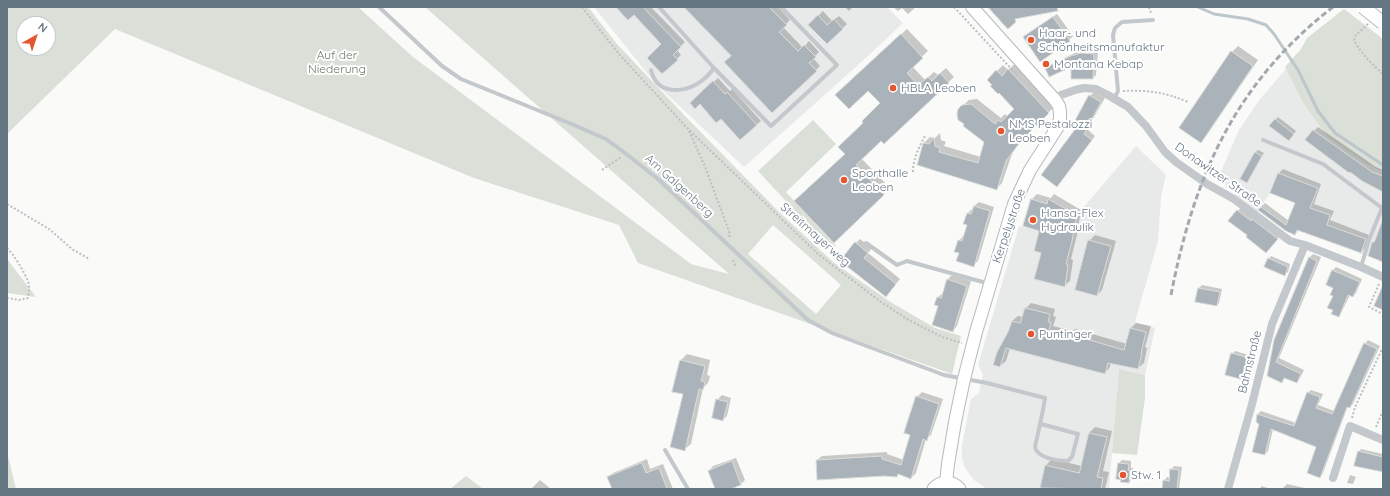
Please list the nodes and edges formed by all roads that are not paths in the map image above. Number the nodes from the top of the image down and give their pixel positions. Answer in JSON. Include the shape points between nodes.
{"nodes":[{"id":1,"x":379,"y":7,"type":"edge"},
{"id":2,"x":659,"y":7,"type":"edge"},
{"id":3,"x":781,"y":7,"type":"edge"},
{"id":4,"x":972,"y":7,"type":"edge"},
{"id":5,"x":1363,"y":7,"type":"edge"},
{"id":6,"x":1153,"y":20,"type":"dead end"},
{"id":7,"x":1377,"y":22,"type":"edge"},
{"id":8,"x":714,"y":68,"type":"junction"},
{"id":9,"x":651,"y":70,"type":"dead end"},
{"id":10,"x":1114,"y":99,"type":"junction"},
{"id":11,"x":1055,"y":100,"type":"junction"},
{"id":12,"x":1262,"y":140,"type":"dead end"},
{"id":13,"x":1383,"y":208,"type":"edge"},
{"id":14,"x":866,"y":243,"type":"dead end"},
{"id":15,"x":1306,"y":245,"type":"junction"},
{"id":16,"x":1361,"y":267,"type":"junction"},
{"id":17,"x":1382,"y":277,"type":"edge"},
{"id":18,"x":990,"y":284,"type":"junction"},
{"id":19,"x":964,"y":379,"type":"junction"},
{"id":20,"x":1041,"y":424,"type":"junction"},
{"id":21,"x":1383,"y":440,"type":"edge"},
{"id":22,"x":665,"y":450,"type":"dead end"},
{"id":23,"x":1333,"y":478,"type":"dead end"},
{"id":24,"x":946,"y":483,"type":"junction"},
{"id":25,"x":688,"y":489,"type":"edge"},
{"id":26,"x":934,"y":489,"type":"edge"},
{"id":27,"x":959,"y":489,"type":"edge"},
{"id":28,"x":1228,"y":489,"type":"edge"}],
"edges":[{"from":1,"to":19,"type":"lane","name":"Am Galgenberg","via":[[442,66],[461,79],[606,139],[658,179],[808,320],[832,334],[944,375]]},
{"from":2,"to":8,"type":"lane"},
{"from":3,"to":8,"type":"lane","via":[[837,65],[771,126]]},
{"from":4,"to":11,"type":"main road","name":"Kerpelystraße"},
{"from":5,"to":7,"type":"main road","bridge":true},
{"from":6,"to":10,"type":"lane","via":[[1122,22],[1115,28],[1113,35],[1118,91]]},
{"from":8,"to":9,"type":"lane","via":[[700,82],[685,90],[676,91],[657,82]]},
{"from":10,"to":11,"type":"street","name":"Donawitzer Straße","via":[[1096,89],[1084,88]]},
{"from":10,"to":15,"type":"street","name":"Donawitzer Straße","via":[[1128,107],[1176,162],[1234,199],[1290,241]]},
{"from":11,"to":18,"type":"main road","name":"Kerpelystraße","via":[[1060,112],[1058,128],[1030,170],[1014,204]]},
{"from":12,"to":13,"type":"lane","via":[[1323,164]]},
{"from":13,"to":16,"type":"lane"},
{"from":14,"to":18,"type":"lane","via":[[897,265],[907,261]]},
{"from":15,"to":16,"type":"street","name":"Donawitzer Straße"},
{"from":15,"to":28,"type":"street","name":"Bahnstraße","via":[[1272,324]]},
{"from":16,"to":17,"type":"street","name":"Donawitzer Straße"},
{"from":18,"to":19,"type":"main road","name":"Kerpelystraße"},
{"from":19,"to":20,"type":"lane","name":"Am Galgenberg","via":[[1045,398]]},
{"from":19,"to":24,"type":"main road","name":"Kerpelystraße"},
{"from":20,"to":20,"type":"lane","via":[[1078,434],[1072,457],[1068,461],[1052,459],[1036,450]]},
{"from":21,"to":23,"type":"street","via":[[1350,426]]},
{"from":22,"to":25,"type":"lane"},
{"from":24,"to":26,"type":"main road"},
{"from":24,"to":27,"type":"main road","via":[[952,483]]}]}
